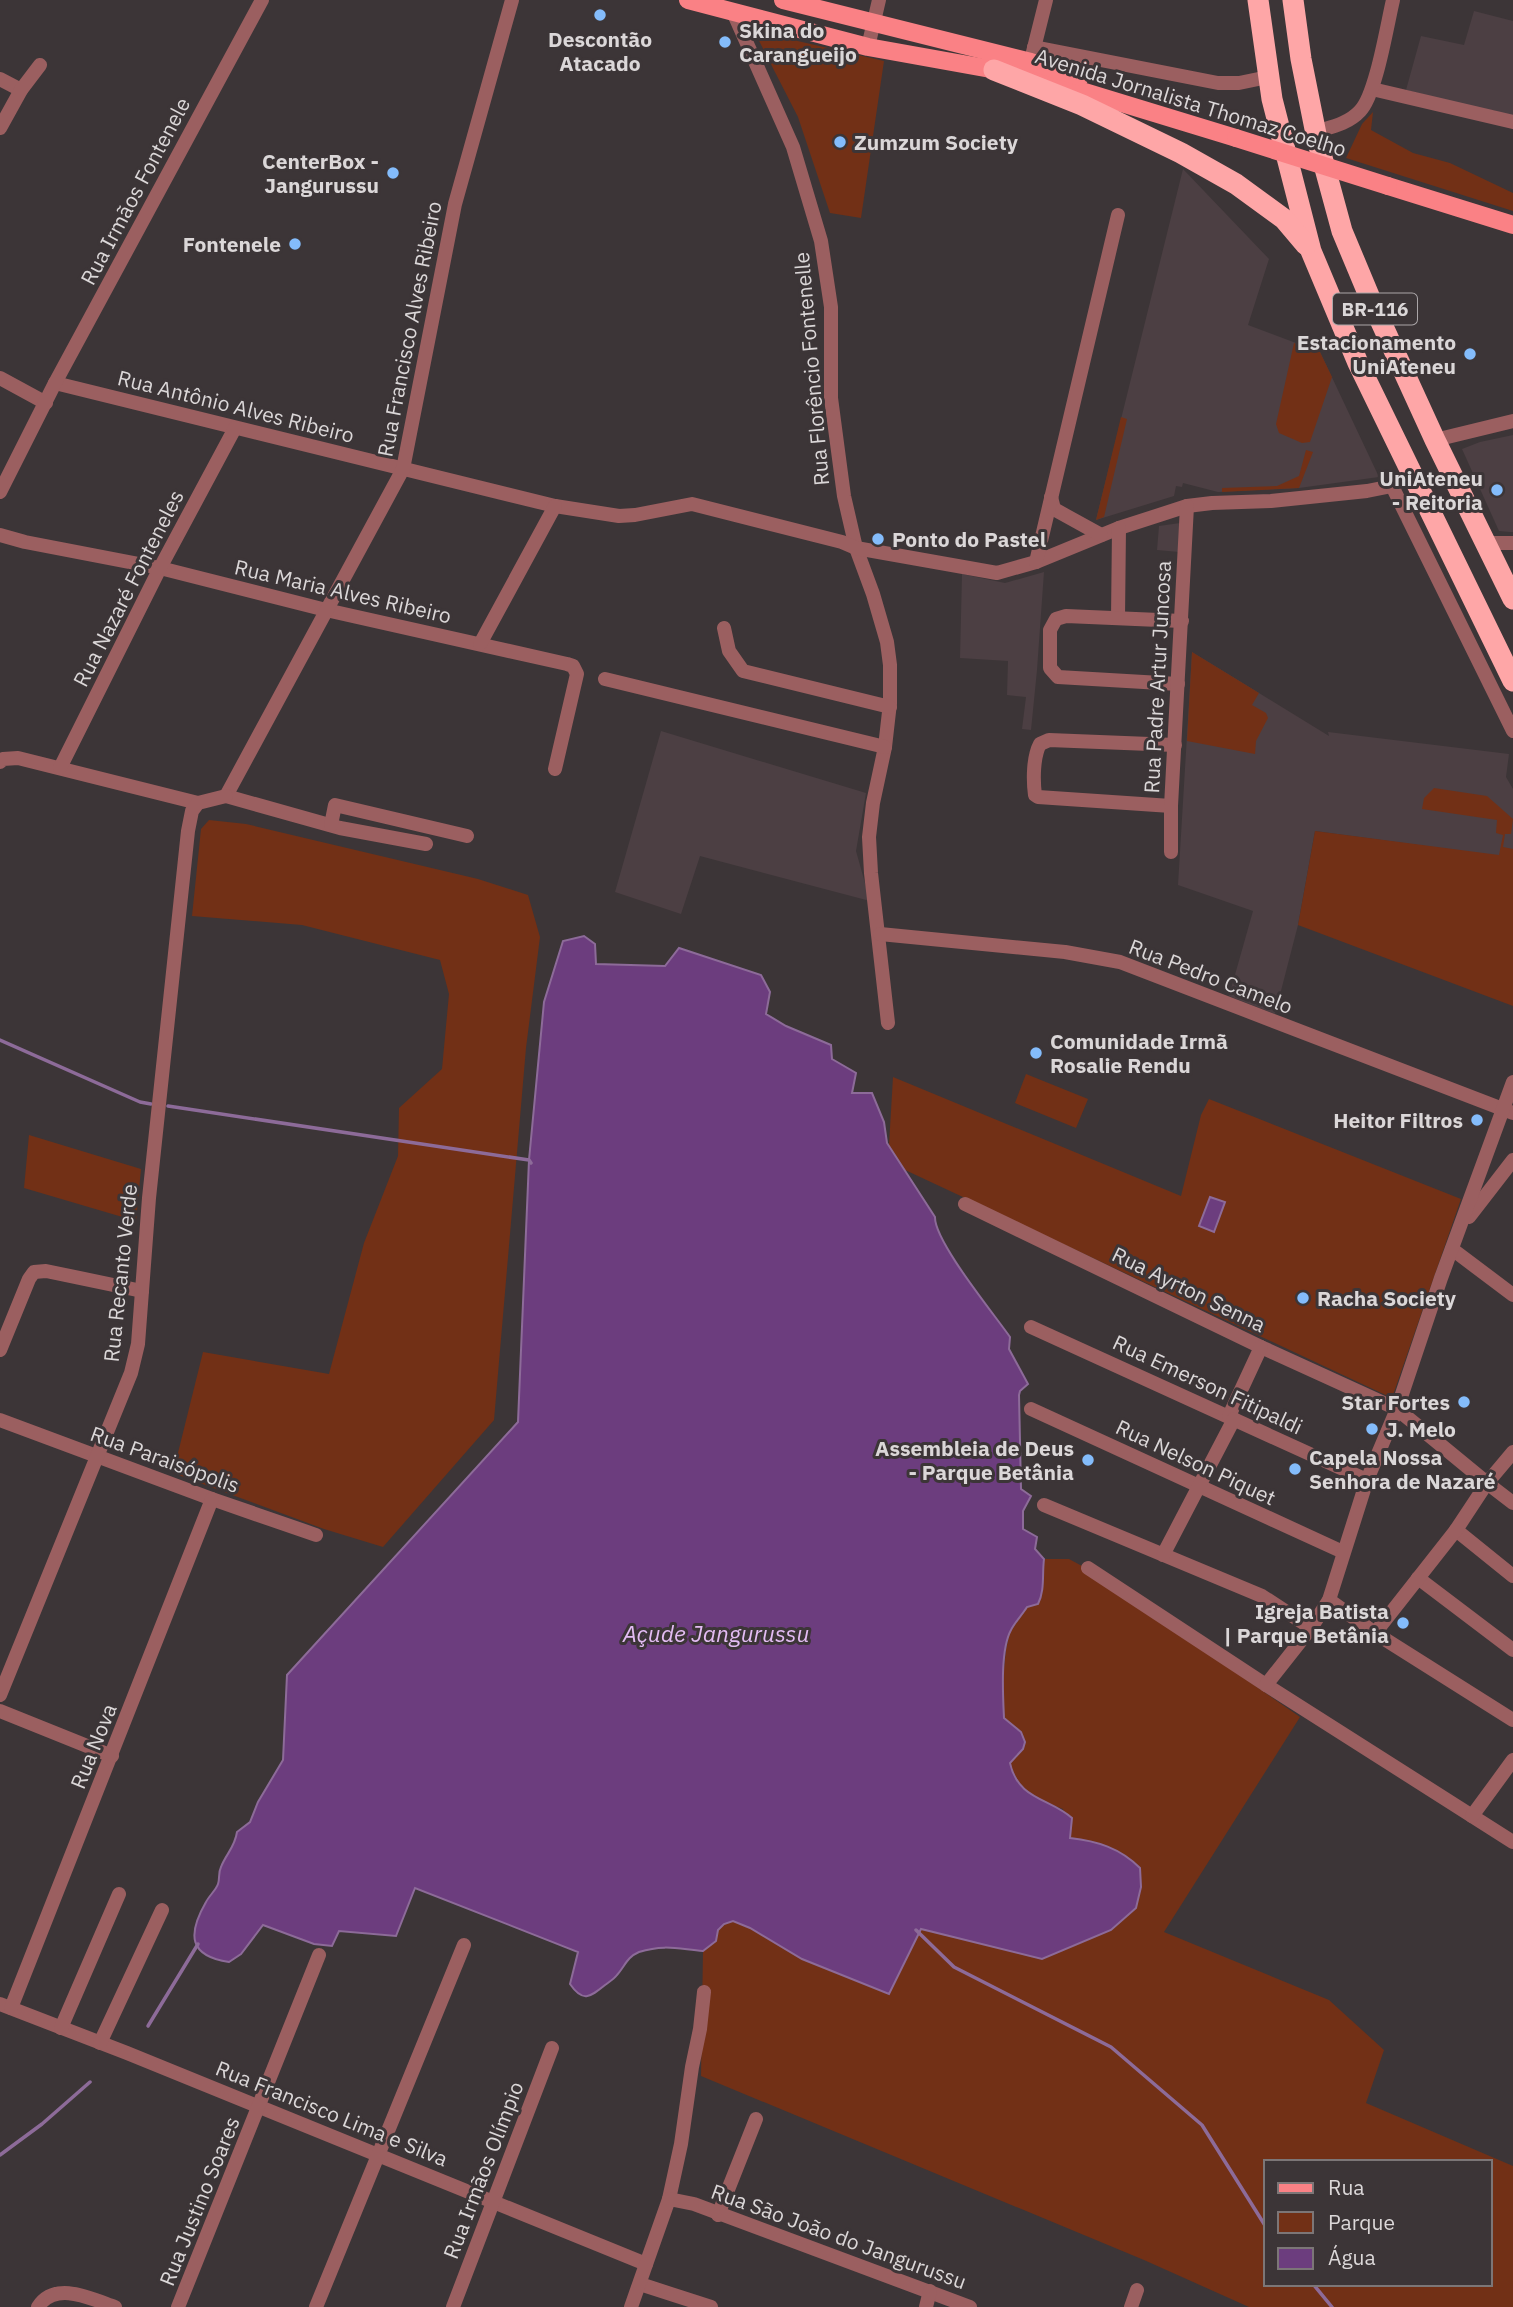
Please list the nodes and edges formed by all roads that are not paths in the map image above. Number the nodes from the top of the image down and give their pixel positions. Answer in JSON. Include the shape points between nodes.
{"nodes":[{"id":1,"x":262,"y":0,"type":"edge"},
{"id":2,"x":512,"y":0,"type":"edge"},
{"id":3,"x":688,"y":0,"type":"edge"},
{"id":4,"x":783,"y":0,"type":"edge"},
{"id":5,"x":880,"y":0,"type":"edge"},
{"id":6,"x":1046,"y":0,"type":"edge"},
{"id":7,"x":1258,"y":0,"type":"edge"},
{"id":8,"x":1293,"y":0,"type":"edge"},
{"id":9,"x":1393,"y":0,"type":"edge"},
{"id":10,"x":710,"y":3,"type":"edge"},
{"id":11,"x":733,"y":12,"type":"junction"},
{"id":12,"x":874,"y":21,"type":"junction"},
{"id":13,"x":868,"y":47,"type":"junction"},
{"id":14,"x":1033,"y":54,"type":"junction"},
{"id":15,"x":40,"y":65,"type":"dead end"},
{"id":16,"x":994,"y":70,"type":"junction"},
{"id":17,"x":1268,"y":77,"type":"junction"},
{"id":18,"x":0,"y":79,"type":"edge"},
{"id":19,"x":1372,"y":89,"type":"junction"},
{"id":20,"x":21,"y":90,"type":"junction"},
{"id":21,"x":1513,"y":122,"type":"edge"},
{"id":22,"x":0,"y":128,"type":"edge"},
{"id":23,"x":1315,"y":132,"type":"junction"},
{"id":24,"x":1238,"y":133,"type":"junction"},
{"id":25,"x":1390,"y":182,"type":"junction"},
{"id":26,"x":1118,"y":215,"type":"dead end"},
{"id":27,"x":1513,"y":215,"type":"edge"},
{"id":28,"x":1513,"y":225,"type":"edge"},
{"id":29,"x":1311,"y":251,"type":"junction"},
{"id":30,"x":0,"y":378,"type":"edge"},
{"id":31,"x":55,"y":383,"type":"junction"},
{"id":32,"x":46,"y":403,"type":"junction"},
{"id":33,"x":1513,"y":421,"type":"edge"},
{"id":34,"x":235,"y":428,"type":"junction"},
{"id":35,"x":1435,"y":440,"type":"junction"},
{"id":36,"x":403,"y":469,"type":"junction"},
{"id":37,"x":1413,"y":476,"type":"junction"},
{"id":38,"x":1392,"y":485,"type":"junction"},
{"id":39,"x":0,"y":492,"type":"edge"},
{"id":40,"x":1051,"y":497,"type":"junction"},
{"id":41,"x":555,"y":506,"type":"junction"},
{"id":42,"x":1187,"y":506,"type":"junction"},
{"id":43,"x":1119,"y":528,"type":"junction"},
{"id":44,"x":0,"y":535,"type":"edge"},
{"id":45,"x":1101,"y":536,"type":"junction"},
{"id":46,"x":1485,"y":543,"type":"junction"},
{"id":47,"x":1513,"y":543,"type":"edge"},
{"id":48,"x":856,"y":548,"type":"junction"},
{"id":49,"x":1036,"y":562,"type":"junction"},
{"id":50,"x":160,"y":568,"type":"junction"},
{"id":51,"x":1513,"y":598,"type":"edge"},
{"id":52,"x":326,"y":610,"type":"junction"},
{"id":53,"x":1118,"y":618,"type":"junction"},
{"id":54,"x":1182,"y":621,"type":"junction"},
{"id":55,"x":724,"y":628,"type":"dead end"},
{"id":56,"x":480,"y":644,"type":"junction"},
{"id":57,"x":605,"y":679,"type":"dead end"},
{"id":58,"x":1513,"y":681,"type":"edge"},
{"id":59,"x":1178,"y":684,"type":"junction"},
{"id":60,"x":890,"y":707,"type":"junction"},
{"id":61,"x":1513,"y":731,"type":"edge"},
{"id":62,"x":1175,"y":745,"type":"junction"},
{"id":63,"x":885,"y":747,"type":"junction"},
{"id":64,"x":0,"y":762,"type":"edge"},
{"id":65,"x":60,"y":768,"type":"junction"},
{"id":66,"x":555,"y":769,"type":"dead end"},
{"id":67,"x":226,"y":796,"type":"junction"},
{"id":68,"x":198,"y":803,"type":"junction"},
{"id":69,"x":1171,"y":806,"type":"junction"},
{"id":70,"x":331,"y":825,"type":"junction"},
{"id":71,"x":467,"y":836,"type":"dead end"},
{"id":72,"x":426,"y":844,"type":"dead end"},
{"id":73,"x":1171,"y":852,"type":"dead end"},
{"id":74,"x":880,"y":934,"type":"junction"},
{"id":75,"x":888,"y":1023,"type":"dead end"},
{"id":76,"x":1513,"y":1082,"type":"edge"},
{"id":77,"x":1508,"y":1112,"type":"edge"},
{"id":78,"x":1513,"y":1160,"type":"edge"},
{"id":79,"x":965,"y":1203,"type":"dead end"},
{"id":80,"x":1459,"y":1230,"type":"junction"},
{"id":81,"x":1452,"y":1249,"type":"junction"},
{"id":82,"x":142,"y":1291,"type":"junction"},
{"id":83,"x":1513,"y":1295,"type":"edge"},
{"id":84,"x":1031,"y":1327,"type":"dead end"},
{"id":85,"x":1261,"y":1347,"type":"junction"},
{"id":86,"x":0,"y":1350,"type":"edge"},
{"id":87,"x":1031,"y":1409,"type":"dead end"},
{"id":88,"x":1397,"y":1409,"type":"junction"},
{"id":89,"x":1231,"y":1417,"type":"junction"},
{"id":90,"x":0,"y":1420,"type":"edge"},
{"id":91,"x":1513,"y":1452,"type":"edge"},
{"id":92,"x":98,"y":1456,"type":"junction"},
{"id":93,"x":1367,"y":1480,"type":"junction"},
{"id":94,"x":1487,"y":1483,"type":"junction"},
{"id":95,"x":1198,"y":1487,"type":"junction"},
{"id":96,"x":212,"y":1499,"type":"junction"},
{"id":97,"x":1513,"y":1503,"type":"edge"},
{"id":98,"x":1044,"y":1505,"type":"dead end"},
{"id":99,"x":1456,"y":1531,"type":"junction"},
{"id":100,"x":316,"y":1535,"type":"dead end"},
{"id":101,"x":1343,"y":1552,"type":"junction"},
{"id":102,"x":1163,"y":1555,"type":"junction"},
{"id":103,"x":1088,"y":1567,"type":"dead end"},
{"id":104,"x":1513,"y":1576,"type":"edge"},
{"id":105,"x":1418,"y":1578,"type":"junction"},
{"id":106,"x":1329,"y":1600,"type":"junction"},
{"id":107,"x":1311,"y":1628,"type":"junction"},
{"id":108,"x":1375,"y":1633,"type":"junction"},
{"id":109,"x":1513,"y":1650,"type":"edge"},
{"id":110,"x":1266,"y":1685,"type":"junction"},
{"id":111,"x":0,"y":1695,"type":"edge"},
{"id":112,"x":0,"y":1711,"type":"edge"},
{"id":113,"x":1513,"y":1720,"type":"edge"},
{"id":114,"x":112,"y":1756,"type":"junction"},
{"id":115,"x":1513,"y":1760,"type":"edge"},
{"id":116,"x":1472,"y":1816,"type":"junction"},
{"id":117,"x":1513,"y":1842,"type":"edge"},
{"id":118,"x":119,"y":1894,"type":"dead end"},
{"id":119,"x":162,"y":1910,"type":"dead end"},
{"id":120,"x":464,"y":1945,"type":"dead end"},
{"id":121,"x":319,"y":1955,"type":"dead end"},
{"id":122,"x":704,"y":1992,"type":"dead end"},
{"id":123,"x":5,"y":2006,"type":"edge"},
{"id":124,"x":61,"y":2028,"type":"junction"},
{"id":125,"x":100,"y":2043,"type":"junction"},
{"id":126,"x":552,"y":2049,"type":"dead end"},
{"id":127,"x":260,"y":2107,"type":"junction"},
{"id":128,"x":755,"y":2119,"type":"dead end"},
{"id":129,"x":378,"y":2155,"type":"junction"},
{"id":130,"x":669,"y":2199,"type":"junction"},
{"id":131,"x":495,"y":2202,"type":"junction"},
{"id":132,"x":719,"y":2215,"type":"junction"},
{"id":133,"x":646,"y":2264,"type":"junction"},
{"id":134,"x":640,"y":2284,"type":"junction"},
{"id":135,"x":1137,"y":2290,"type":"dead end"},
{"id":136,"x":930,"y":2291,"type":"junction"},
{"id":137,"x":38,"y":2307,"type":"edge"},
{"id":138,"x":116,"y":2307,"type":"edge"},
{"id":139,"x":178,"y":2307,"type":"edge"},
{"id":140,"x":316,"y":2307,"type":"edge"},
{"id":141,"x":453,"y":2307,"type":"edge"},
{"id":142,"x":631,"y":2307,"type":"edge"},
{"id":143,"x":711,"y":2307,"type":"edge"},
{"id":144,"x":926,"y":2307,"type":"edge"},
{"id":145,"x":970,"y":2307,"type":"edge"},
{"id":146,"x":1131,"y":2307,"type":"edge"}],
"edges":[{"from":1,"to":31,"type":"street","name":"Rua Irmãos Fontenele"},
{"from":2,"to":36,"type":"street","name":"Rua Francisco Alves Ribeiro","via":[[455,204]]},
{"from":3,"to":10,"type":"main road","name":"Avenida Jornalista Thomaz Coelho"},
{"from":4,"to":12,"type":"main road","name":"Avenida Jornalista Thomaz Coelho"},
{"from":5,"to":12,"type":"street"},
{"from":6,"to":14,"type":"street"},
{"from":7,"to":17,"type":"highway","number":"BR-116"},
{"from":8,"to":23,"type":"highway","number":"BR-116"},
{"from":9,"to":19,"type":"street"},
{"from":10,"to":11,"type":"main road","name":"Avenida Jornalista Thomaz Coelho"},
{"from":11,"to":13,"type":"main road","name":"Avenida Jornalista Thomaz Coelho"},
{"from":11,"to":48,"type":"street","name":"Rua Florêncio Fontenelle","via":[[793,148],[821,241],[831,307],[831,398]]},
{"from":12,"to":13,"type":"street"},
{"from":12,"to":14,"type":"main road","name":"Avenida Jornalista Thomaz Coelho"},
{"from":13,"to":16,"type":"main road","name":"Avenida Jornalista Thomaz Coelho"},
{"from":14,"to":17,"type":"street","via":[[1218,83]]},
{"from":14,"to":24,"type":"main road","name":"Avenida Jornalista Thomaz Coelho"},
{"from":15,"to":20,"type":"street"},
{"from":16,"to":24,"type":"main road","name":"Avenida Jornalista Thomaz Coelho","via":[[1036,77]]},
{"from":16,"to":29,"type":"highway","via":[[1082,105],[1236,184],[1284,219]]},
{"from":17,"to":29,"type":"highway","number":"BR-116"},
{"from":18,"to":20,"type":"street"},
{"from":19,"to":21,"type":"street"},
{"from":19,"to":23,"type":"street","via":[[1362,109],[1348,121]]},
{"from":20,"to":22,"type":"street"},
{"from":23,"to":35,"type":"highway","number":"BR-116","via":[[1342,231]]},
{"from":24,"to":25,"type":"main road","name":"Avenida Jornalista Thomaz Coelho"},
{"from":25,"to":27,"type":"main road","name":"Avenida Jornalista Thomaz Coelho"},
{"from":25,"to":28,"type":"main road","name":"Avenida Jornalista Thomaz Coelho"},
{"from":26,"to":40,"type":"street"},
{"from":29,"to":37,"type":"highway","number":"BR-116"},
{"from":30,"to":32,"type":"street"},
{"from":31,"to":32,"type":"street","name":"Rua Irmãos Fontenele"},
{"from":31,"to":34,"type":"street","name":"Rua Antônio Alves Ribeiro"},
{"from":32,"to":39,"type":"street"},
{"from":33,"to":35,"type":"street"},
{"from":34,"to":36,"type":"street","name":"Rua Antônio Alves Ribeiro"},
{"from":34,"to":50,"type":"street","name":"Rua Nazaré Fonteneles"},
{"from":35,"to":46,"type":"highway","number":"BR-116"},
{"from":36,"to":41,"type":"street","name":"Rua Antônio Alves Ribeiro"},
{"from":36,"to":52,"type":"street","name":"Rua Francisco Alves Ribeiro"},
{"from":37,"to":38,"type":"street","name":"Rua Antônio Alves Ribeiro"},
{"from":37,"to":58,"type":"highway","number":"BR-116"},
{"from":38,"to":42,"type":"street","name":"Rua Antônio Alves Ribeiro","via":[[1317,497]]},
{"from":38,"to":61,"type":"street"},
{"from":40,"to":45,"type":"street","via":[[1054,509]]},
{"from":40,"to":49,"type":"street"},
{"from":41,"to":48,"type":"street","name":"Rua Antônio Alves Ribeiro","via":[[619,516],[692,504]]},
{"from":41,"to":56,"type":"street"},
{"from":42,"to":43,"type":"street","name":"Rua Antônio Alves Ribeiro"},
{"from":42,"to":54,"type":"street","name":"Rua Padre Artur Juncosa"},
{"from":43,"to":45,"type":"street","name":"Rua Antônio Alves Ribeiro"},
{"from":43,"to":53,"type":"street"},
{"from":44,"to":50,"type":"street","name":"Rua Maria Alves Ribeiro"},
{"from":45,"to":49,"type":"street","name":"Rua Antônio Alves Ribeiro"},
{"from":46,"to":47,"type":"street"},
{"from":46,"to":51,"type":"highway","number":"BR-116"},
{"from":48,"to":49,"type":"street","name":"Rua Antônio Alves Ribeiro","via":[[997,573]]},
{"from":48,"to":60,"type":"street","name":"Rua Florêncio Fontenelle","via":[[887,642]]},
{"from":50,"to":52,"type":"street","name":"Rua Maria Alves Ribeiro"},
{"from":50,"to":65,"type":"street","name":"Rua Nazaré Fonteneles"},
{"from":52,"to":56,"type":"street","name":"Rua Maria Alves Ribeiro"},
{"from":52,"to":67,"type":"street","name":"Rua Francisco Alves Ribeiro"},
{"from":53,"to":54,"type":"street"},
{"from":53,"to":59,"type":"street","via":[[1056,619],[1049,661],[1053,674]]},
{"from":54,"to":59,"type":"street","name":"Rua Padre Artur Juncosa"},
{"from":55,"to":60,"type":"street","via":[[729,651],[743,671]]},
{"from":56,"to":66,"type":"street","name":"Rua Maria Alves Ribeiro","via":[[575,669]]},
{"from":57,"to":63,"type":"street"},
{"from":59,"to":62,"type":"street","name":"Rua Padre Artur Juncosa"},
{"from":60,"to":63,"type":"street","name":"Rua Florêncio Fontenelle"},
{"from":62,"to":69,"type":"street","name":"Rua Padre Artur Juncosa"},
{"from":62,"to":69,"type":"street","via":[[1049,740],[1040,744],[1036,754],[1034,788],[1041,798]]},
{"from":63,"to":74,"type":"street","name":"Rua Florêncio Fontenelle","via":[[869,837]]},
{"from":64,"to":65,"type":"street","via":[[18,758]]},
{"from":65,"to":68,"type":"street"},
{"from":67,"to":68,"type":"street"},
{"from":67,"to":70,"type":"street"},
{"from":68,"to":82,"type":"street","name":"Rua Recanto Verde","via":[[188,831]]},
{"from":69,"to":73,"type":"street","name":"Rua Padre Artur Juncosa"},
{"from":70,"to":71,"type":"street","via":[[335,805]]},
{"from":70,"to":72,"type":"street"},
{"from":74,"to":75,"type":"street","name":"Rua Florêncio Fontenelle"},
{"from":74,"to":77,"type":"street","name":"Rua Pedro Camelo","via":[[1065,952],[1119,962]]},
{"from":76,"to":77,"type":"street"},
{"from":77,"to":80,"type":"street"},
{"from":78,"to":80,"type":"street"},
{"from":79,"to":85,"type":"street","name":"Rua Ayrton Senna"},
{"from":80,"to":81,"type":"street"},
{"from":81,"to":83,"type":"street"},
{"from":81,"to":88,"type":"street"},
{"from":82,"to":86,"type":"street","via":[[38,1270],[32,1274]]},
{"from":82,"to":92,"type":"street","name":"Rua Recanto Verde","via":[[131,1373]]},
{"from":84,"to":89,"type":"street","name":"Rua Emerson Fitipaldi"},
{"from":85,"to":88,"type":"street","name":"Rua Ayrton Senna"},
{"from":85,"to":89,"type":"street"},
{"from":87,"to":95,"type":"street","name":"Rua Nelson Piquet"},
{"from":88,"to":93,"type":"street"},
{"from":88,"to":94,"type":"street","name":"Rua Ayrton Senna"},
{"from":89,"to":93,"type":"street","name":"Rua Emerson Fitipaldi"},
{"from":89,"to":95,"type":"street"},
{"from":90,"to":92,"type":"street","name":"Rua Paraisópolis"},
{"from":91,"to":94,"type":"street"},
{"from":92,"to":96,"type":"street","name":"Rua Paraisópolis"},
{"from":92,"to":111,"type":"street","name":"Rua Recanto Verde"},
{"from":93,"to":101,"type":"street"},
{"from":94,"to":97,"type":"street","name":"Rua Ayrton Senna"},
{"from":94,"to":99,"type":"street"},
{"from":95,"to":101,"type":"street","name":"Rua Nelson Piquet"},
{"from":95,"to":102,"type":"street"},
{"from":96,"to":100,"type":"street","name":"Rua Paraisópolis"},
{"from":96,"to":114,"type":"street","name":"Rua Nova"},
{"from":98,"to":102,"type":"street"},
{"from":99,"to":104,"type":"street"},
{"from":99,"to":105,"type":"street"},
{"from":101,"to":106,"type":"street"},
{"from":102,"to":107,"type":"street","via":[[1262,1596]]},
{"from":103,"to":110,"type":"street"},
{"from":105,"to":108,"type":"street"},
{"from":105,"to":109,"type":"street"},
{"from":106,"to":107,"type":"street"},
{"from":106,"to":108,"type":"street"},
{"from":107,"to":110,"type":"street"},
{"from":108,"to":113,"type":"street"},
{"from":110,"to":116,"type":"street"},
{"from":112,"to":114,"type":"street"},
{"from":114,"to":123,"type":"street","name":"Rua Nova"},
{"from":115,"to":116,"type":"street"},
{"from":116,"to":117,"type":"street"},
{"from":118,"to":124,"type":"street"},
{"from":119,"to":125,"type":"street"},
{"from":120,"to":129,"type":"street"},
{"from":121,"to":127,"type":"street","name":"Rua Justino Soares"},
{"from":122,"to":130,"type":"street"},
{"from":123,"to":124,"type":"street","name":"Rua Francisco Lima e Silva"},
{"from":124,"to":125,"type":"street","name":"Rua Francisco Lima e Silva"},
{"from":125,"to":127,"type":"street","name":"Rua Francisco Lima e Silva"},
{"from":126,"to":131,"type":"street","name":"Rua Irmãos Olímpio"},
{"from":127,"to":129,"type":"street","name":"Rua Francisco Lima e Silva"},
{"from":127,"to":139,"type":"street","name":"Rua Justino Soares"},
{"from":128,"to":132,"type":"street"},
{"from":129,"to":131,"type":"street","name":"Rua Francisco Lima e Silva"},
{"from":129,"to":140,"type":"street"},
{"from":130,"to":132,"type":"street","name":"Rua São João do Jangurussu"},
{"from":130,"to":133,"type":"street"},
{"from":131,"to":133,"type":"street","name":"Rua Francisco Lima e Silva"},
{"from":131,"to":141,"type":"street","name":"Rua Irmãos Olímpio"},
{"from":132,"to":136,"type":"street","name":"Rua São João do Jangurussu"},
{"from":133,"to":134,"type":"street"},
{"from":134,"to":142,"type":"street"},
{"from":134,"to":143,"type":"street"},
{"from":135,"to":146,"type":"street"},
{"from":136,"to":144,"type":"street"},
{"from":136,"to":145,"type":"street","name":"Rua São João do Jangurussu"},
{"from":137,"to":138,"type":"street","via":[[49,2295],[67,2293]]}]}
